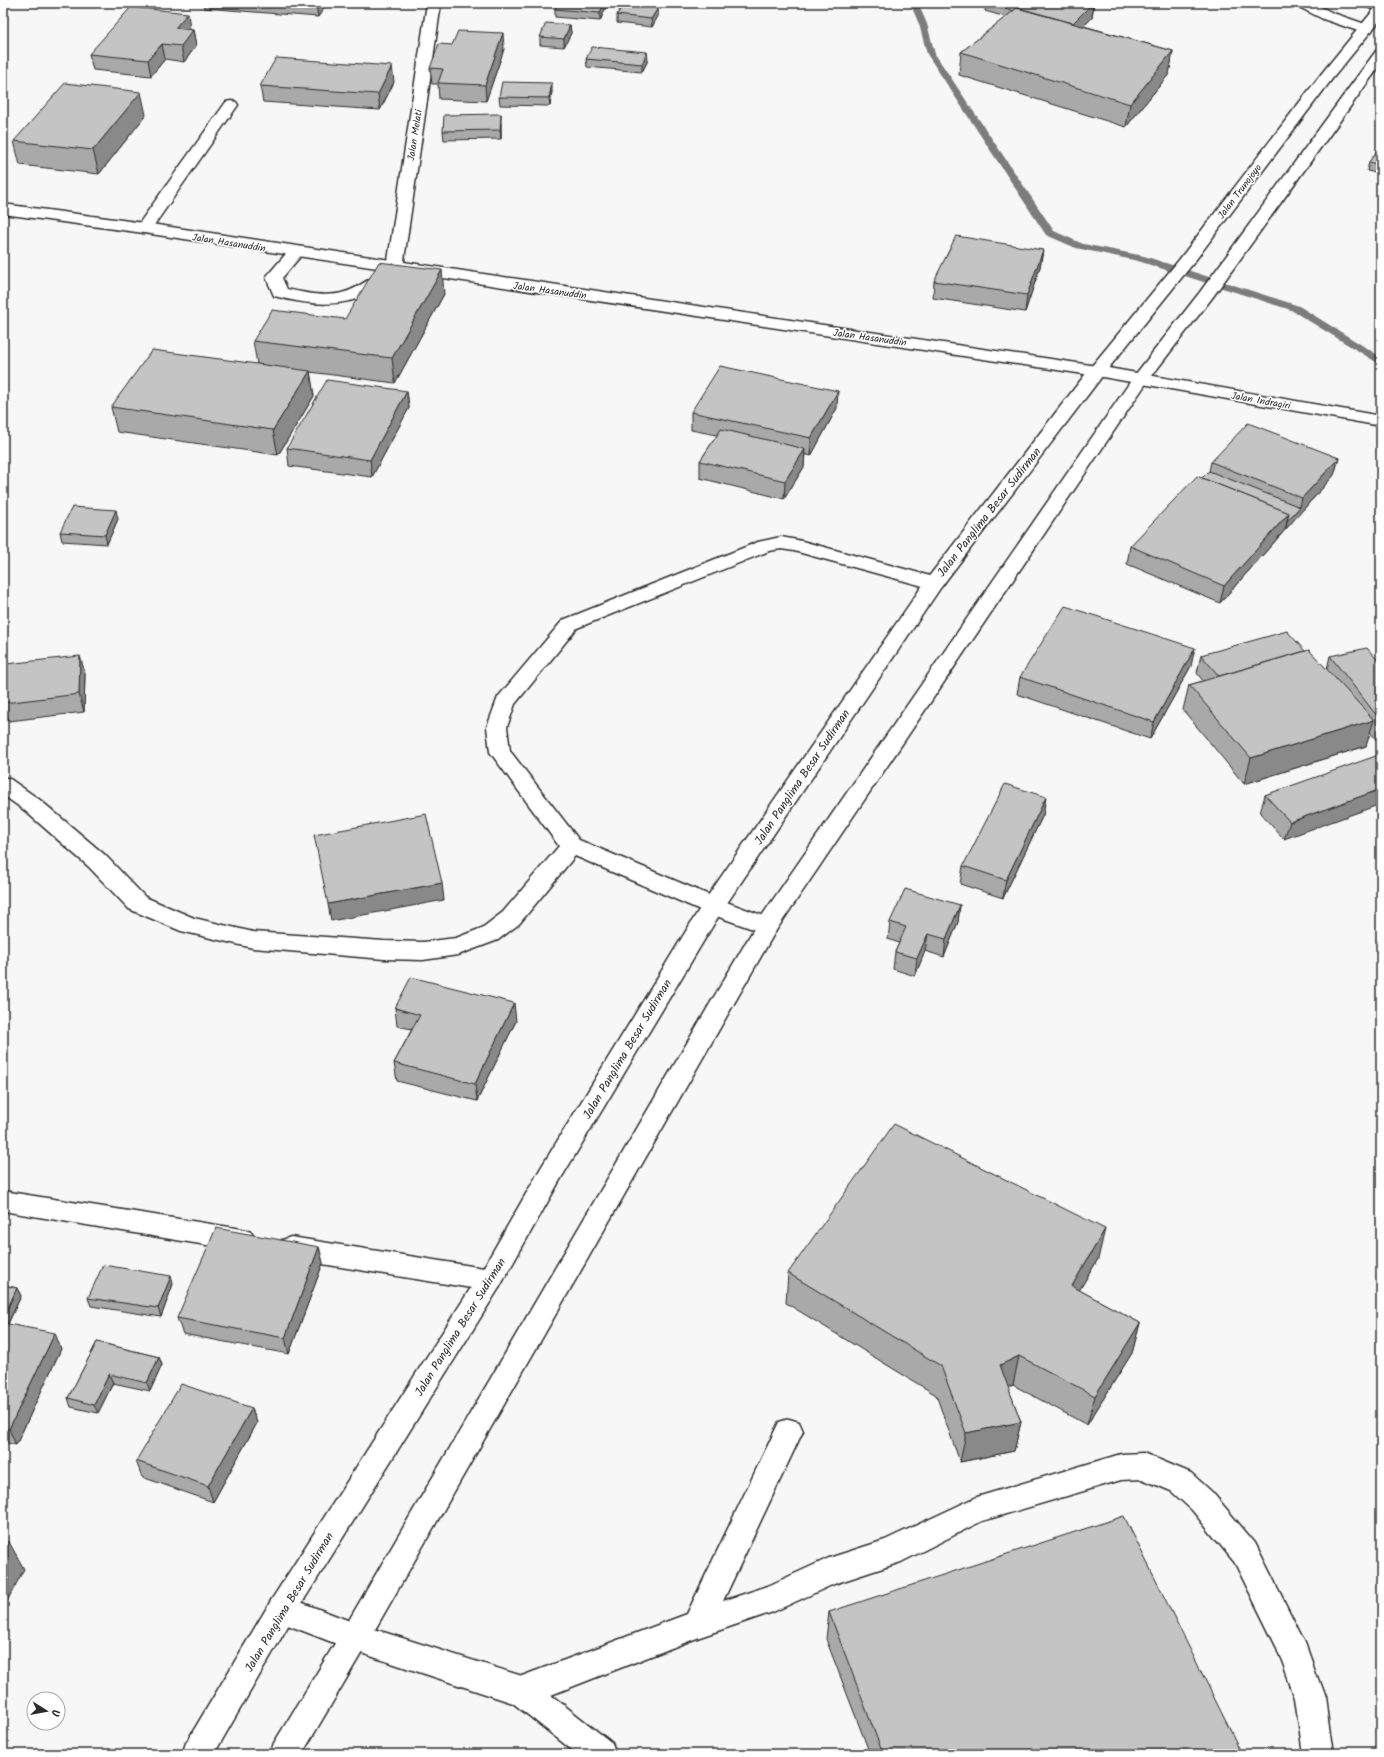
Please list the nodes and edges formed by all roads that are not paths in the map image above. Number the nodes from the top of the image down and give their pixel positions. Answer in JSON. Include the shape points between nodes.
{"nodes":[{"id":1,"x":434,"y":3,"type":"edge"},
{"id":2,"x":1302,"y":3,"type":"edge"},
{"id":3,"x":1368,"y":3,"type":"edge"},
{"id":4,"x":1381,"y":8,"type":"edge"},
{"id":5,"x":1366,"y":28,"type":"junction"},
{"id":6,"x":1378,"y":63,"type":"edge"},
{"id":7,"x":231,"y":105,"type":"dead end"},
{"id":8,"x":3,"y":209,"type":"edge"},
{"id":9,"x":144,"y":228,"type":"junction"},
{"id":10,"x":296,"y":252,"type":"junction"},
{"id":11,"x":395,"y":267,"type":"junction"},
{"id":12,"x":1096,"y":371,"type":"junction"},
{"id":13,"x":1141,"y":379,"type":"junction"},
{"id":14,"x":1381,"y":421,"type":"edge"},
{"id":15,"x":934,"y":583,"type":"junction"},
{"id":16,"x":3,"y":784,"type":"edge"},
{"id":17,"x":571,"y":846,"type":"junction"},
{"id":18,"x":713,"y":906,"type":"junction"},
{"id":19,"x":767,"y":926,"type":"junction"},
{"id":20,"x":3,"y":1201,"type":"edge"},
{"id":21,"x":490,"y":1280,"type":"junction"},
{"id":22,"x":789,"y":1431,"type":"dead end"},
{"id":23,"x":282,"y":1609,"type":"junction"},
{"id":24,"x":697,"y":1624,"type":"junction"},
{"id":25,"x":355,"y":1637,"type":"junction"},
{"id":26,"x":522,"y":1691,"type":"junction"},
{"id":27,"x":197,"y":1754,"type":"edge"},
{"id":28,"x":285,"y":1754,"type":"edge"},
{"id":29,"x":600,"y":1754,"type":"edge"},
{"id":30,"x":1318,"y":1754,"type":"edge"}],
"edges":[{"from":1,"to":11,"type":"main road","name":"Jalan Melati"},
{"from":2,"to":5,"type":"main road","via":[[1328,16]]},
{"from":3,"to":4,"type":"main road"},
{"from":4,"to":5,"type":"main road","name":"Jalan Trunojoyo"},
{"from":5,"to":12,"type":"main road","name":"Jalan Trunojoyo","via":[[1167,285]]},
{"from":6,"to":13,"type":"main road","via":[[1352,92],[1206,295]]},
{"from":7,"to":9,"type":"main road"},
{"from":8,"to":9,"type":"main road","name":"Jalan Hasanuddin"},
{"from":9,"to":10,"type":"main road","name":"Jalan Hasanuddin"},
{"from":10,"to":11,"type":"main road","name":"Jalan Hasanuddin"},
{"from":10,"to":11,"type":"main road","via":[[274,278],[280,293],[316,300],[348,298],[374,285]]},
{"from":11,"to":12,"type":"main road","name":"Jalan Hasanuddin"},
{"from":12,"to":13,"type":"main road","name":"Jalan Hasanuddin"},
{"from":12,"to":15,"type":"main road","name":"Jalan Panglima Besar Sudirman"},
{"from":13,"to":14,"type":"main road","name":"Jalan Indragiri"},
{"from":13,"to":19,"type":"main road"},
{"from":15,"to":17,"type":"main road","via":[[795,545],[781,544],[765,546],[570,624],[505,702],[497,727],[500,752]]},
{"from":15,"to":18,"type":"main road","name":"Jalan Panglima Besar Sudirman"},
{"from":16,"to":17,"type":"main road","via":[[32,805],[97,861],[137,903],[188,925],[253,940],[384,950],[422,951],[458,946],[490,934],[511,918]]},
{"from":17,"to":18,"type":"main road"},
{"from":18,"to":19,"type":"main road"},
{"from":18,"to":21,"type":"main road","name":"Jalan Panglima Besar Sudirman","via":[[555,1166]]},
{"from":19,"to":25,"type":"main road"},
{"from":20,"to":21,"type":"main road"},
{"from":21,"to":23,"type":"main road","name":"Jalan Panglima Besar Sudirman"},
{"from":22,"to":24,"type":"main road"},
{"from":23,"to":25,"type":"main road"},
{"from":23,"to":27,"type":"main road","name":"Jalan Panglima Besar Sudirman"},
{"from":24,"to":26,"type":"main road"},
{"from":24,"to":30,"type":"main road","via":[[773,1598],[829,1572],[891,1552],[977,1510],[1121,1467],[1143,1466],[1181,1482],[1202,1501],[1245,1553],[1293,1650],[1310,1698]]},
{"from":25,"to":26,"type":"main road"},
{"from":25,"to":28,"type":"main road"},
{"from":26,"to":29,"type":"main road"}]}
